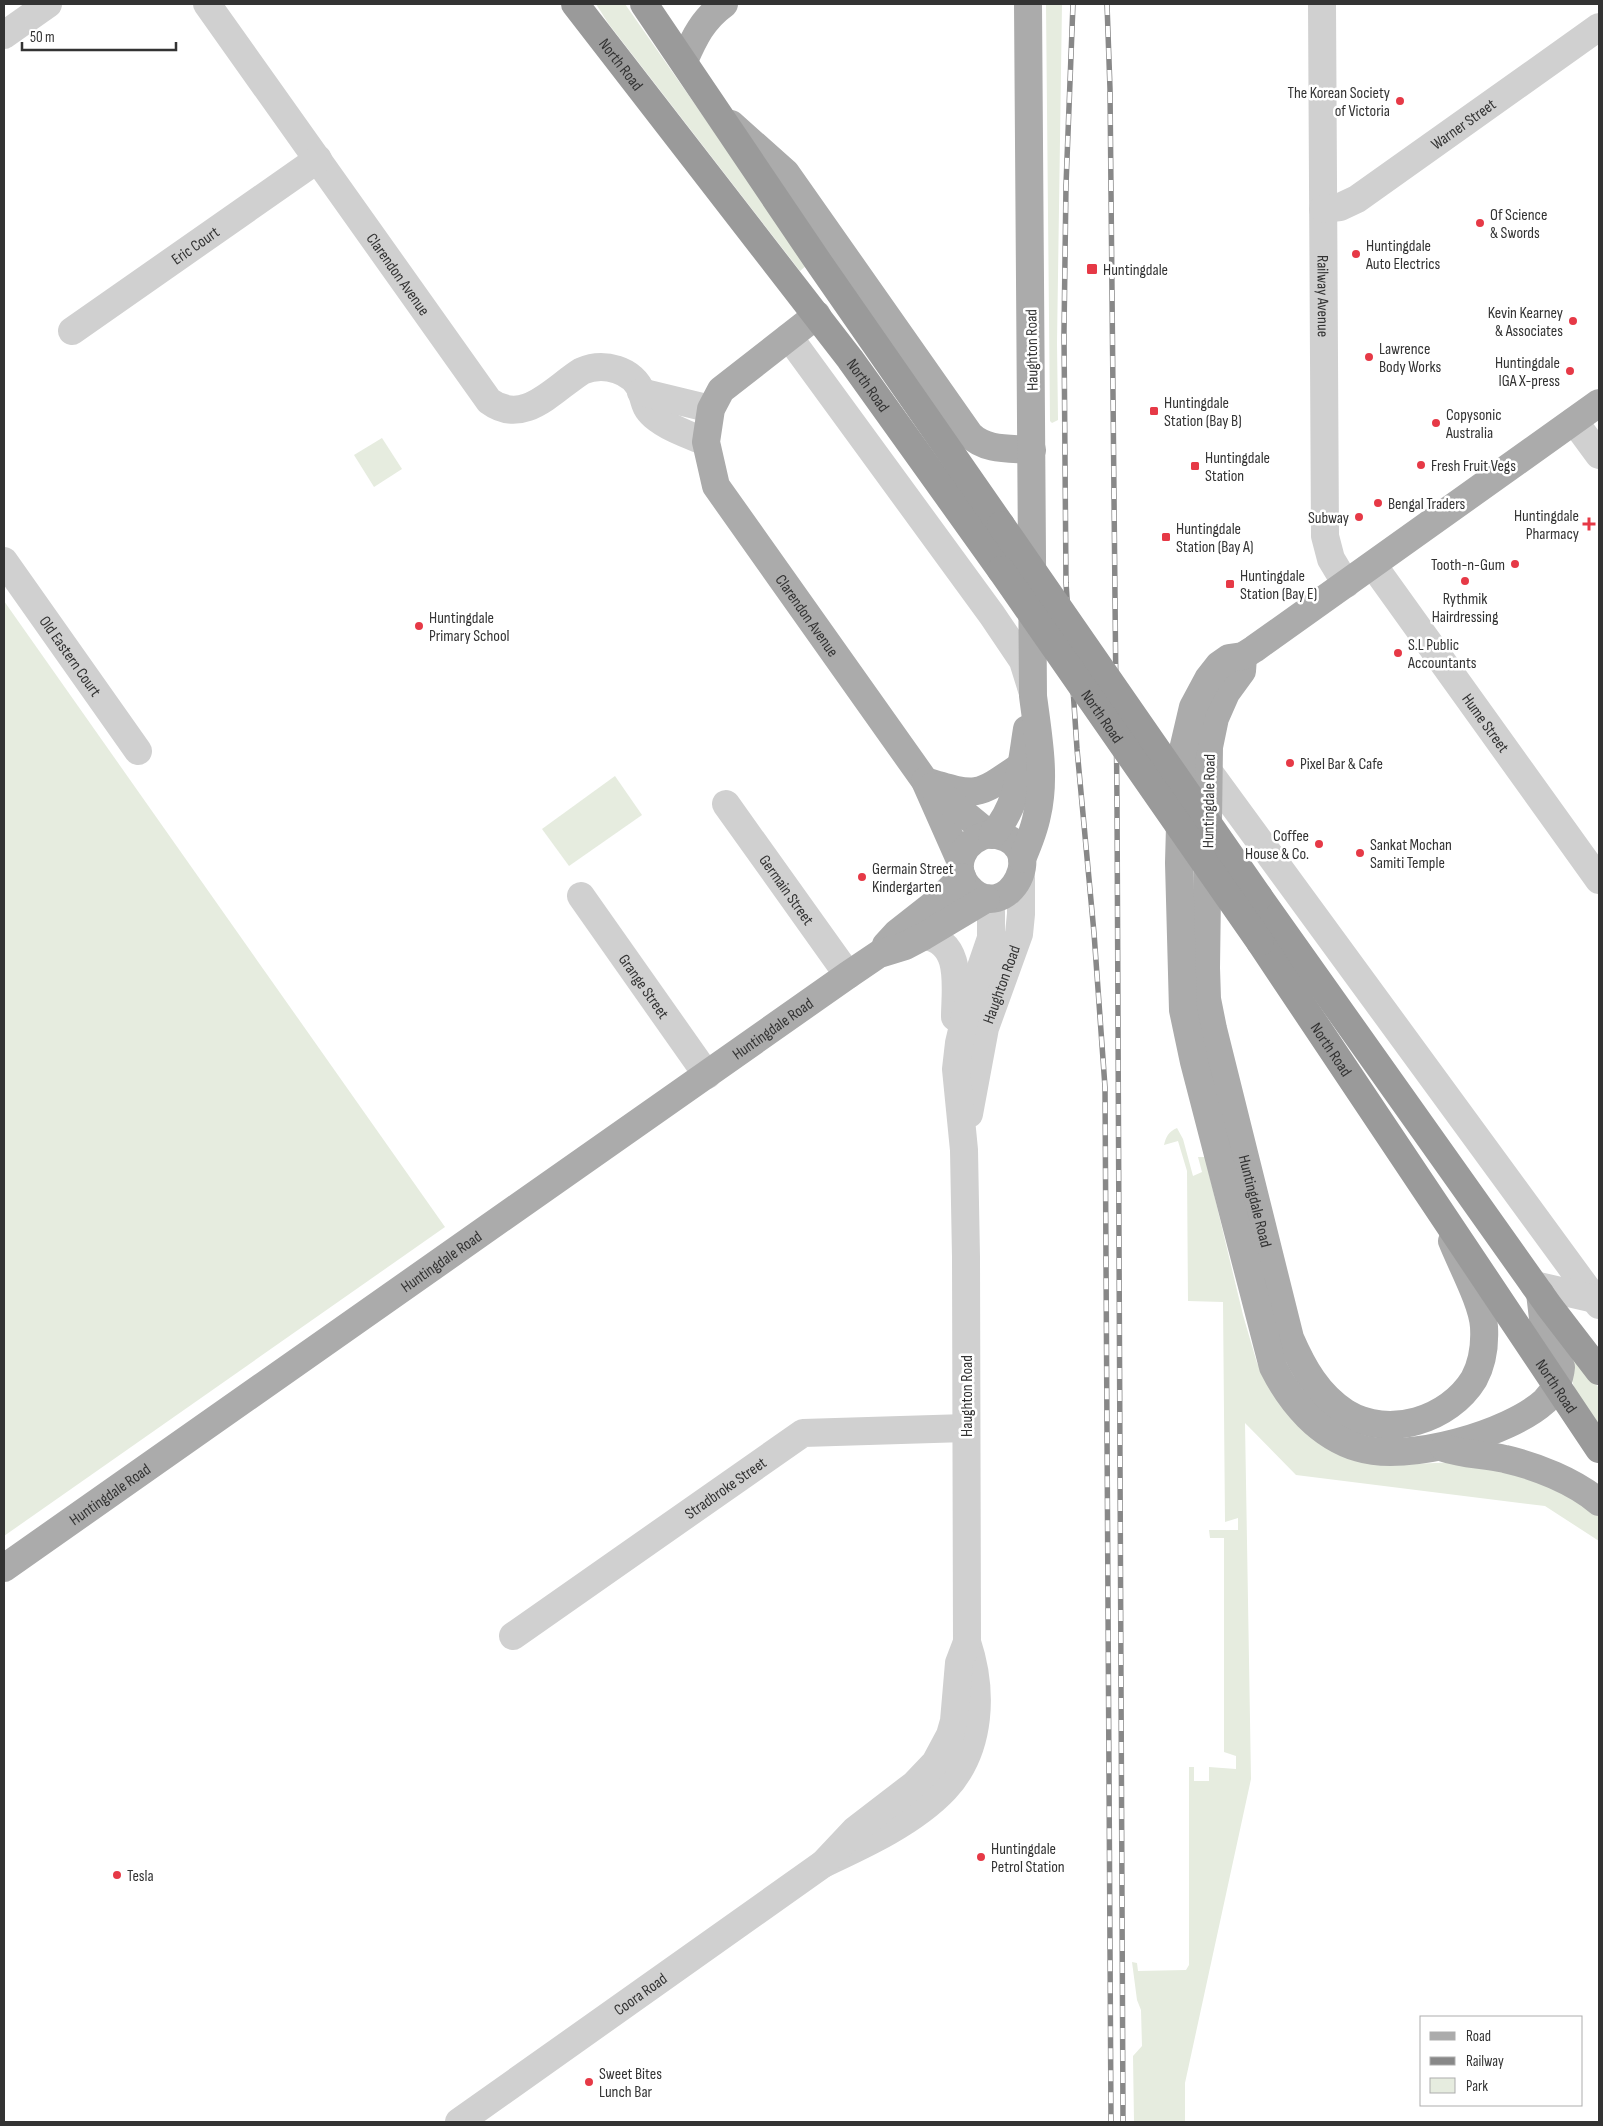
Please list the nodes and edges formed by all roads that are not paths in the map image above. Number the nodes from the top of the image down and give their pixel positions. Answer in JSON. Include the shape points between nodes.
{"nodes":[{"id":1,"x":48,"y":4,"type":"edge"},
{"id":2,"x":207,"y":4,"type":"edge"},
{"id":3,"x":575,"y":4,"type":"edge"},
{"id":4,"x":644,"y":4,"type":"edge"},
{"id":5,"x":724,"y":4,"type":"edge"},
{"id":6,"x":1028,"y":4,"type":"edge"},
{"id":7,"x":1322,"y":4,"type":"edge"},
{"id":8,"x":1599,"y":27,"type":"edge"},
{"id":9,"x":4,"y":34,"type":"edge"},
{"id":10,"x":684,"y":61,"type":"junction"},
{"id":11,"x":717,"y":112,"type":"junction"},
{"id":12,"x":318,"y":159,"type":"junction"},
{"id":13,"x":1323,"y":209,"type":"junction"},
{"id":14,"x":817,"y":315,"type":"junction"},
{"id":15,"x":72,"y":331,"type":"dead end"},
{"id":16,"x":789,"y":337,"type":"junction"},
{"id":17,"x":641,"y":392,"type":"junction"},
{"id":18,"x":1599,"y":403,"type":"edge"},
{"id":19,"x":711,"y":409,"type":"junction"},
{"id":20,"x":1574,"y":421,"type":"junction"},
{"id":21,"x":706,"y":442,"type":"junction"},
{"id":22,"x":1032,"y":450,"type":"junction"},
{"id":23,"x":1599,"y":455,"type":"edge"},
{"id":24,"x":4,"y":561,"type":"edge"},
{"id":25,"x":1373,"y":565,"type":"junction"},
{"id":26,"x":1346,"y":584,"type":"junction"},
{"id":27,"x":1243,"y":656,"type":"junction"},
{"id":28,"x":1033,"y":696,"type":"junction"},
{"id":29,"x":138,"y":750,"type":"dead end"},
{"id":30,"x":1022,"y":765,"type":"junction"},
{"id":31,"x":1209,"y":772,"type":"junction"},
{"id":32,"x":925,"y":781,"type":"junction"},
{"id":33,"x":726,"y":804,"type":"dead end"},
{"id":34,"x":990,"y":835,"type":"junction"},
{"id":35,"x":961,"y":868,"type":"junction"},
{"id":36,"x":1021,"y":869,"type":"junction"},
{"id":37,"x":1599,"y":880,"type":"edge"},
{"id":38,"x":581,"y":896,"type":"dead end"},
{"id":39,"x":987,"y":898,"type":"junction"},
{"id":40,"x":924,"y":936,"type":"junction"},
{"id":41,"x":879,"y":954,"type":"junction"},
{"id":42,"x":848,"y":975,"type":"junction"},
{"id":43,"x":956,"y":1058,"type":"junction"},
{"id":44,"x":707,"y":1075,"type":"junction"},
{"id":45,"x":964,"y":1150,"type":"junction"},
{"id":46,"x":1440,"y":1212,"type":"junction"},
{"id":47,"x":1537,"y":1289,"type":"junction"},
{"id":48,"x":1597,"y":1302,"type":"edge"},
{"id":49,"x":1599,"y":1371,"type":"edge"},
{"id":50,"x":1556,"y":1386,"type":"junction"},
{"id":51,"x":966,"y":1428,"type":"junction"},
{"id":52,"x":1440,"y":1447,"type":"junction"},
{"id":53,"x":1599,"y":1449,"type":"edge"},
{"id":54,"x":1599,"y":1502,"type":"edge"},
{"id":55,"x":4,"y":1568,"type":"edge"},
{"id":56,"x":514,"y":1636,"type":"dead end"},
{"id":57,"x":944,"y":1771,"type":"joint"},
{"id":58,"x":459,"y":2122,"type":"edge"}],
"edges":[{"from":1,"to":9,"type":"street"},
{"from":2,"to":12,"type":"street","name":"Clarendon Avenue"},
{"from":3,"to":14,"type":"highway","name":"North Road"},
{"from":4,"to":10,"type":"highway","name":"North Road"},
{"from":5,"to":10,"type":"main road","via":[[704,22]]},
{"from":6,"to":22,"type":"main road","name":"Haughton Road"},
{"from":7,"to":13,"type":"street","name":"Railway Avenue"},
{"from":8,"to":13,"type":"street","name":"Warner Street","via":[[1357,199],[1340,207]]},
{"from":10,"to":11,"type":"highway","name":"North Road"},
{"from":11,"to":22,"type":"main road","via":[[786,173],[970,435],[987,446]]},
{"from":11,"to":47,"type":"highway","name":"North Road","bridge":true,"via":[[1259,897]]},
{"from":12,"to":15,"type":"street","name":"Eric Court"},
{"from":12,"to":17,"type":"street","name":"Clarendon Avenue","via":[[482,393],[497,407],[523,410],[582,371],[598,367],[623,372]]},
{"from":13,"to":26,"type":"street","name":"Railway Avenue","via":[[1324,536],[1331,559]]},
{"from":14,"to":16,"type":"main road","name":"Clarendon Avenue"},
{"from":14,"to":46,"type":"highway","name":"North Road","bridge":true,"via":[[1001,570],[1260,942]]},
{"from":16,"to":19,"type":"main road","name":"Clarendon Avenue","via":[[721,390]]},
{"from":16,"to":28,"type":"street","via":[[992,615],[1025,665]]},
{"from":17,"to":19,"type":"street"},
{"from":17,"to":21,"type":"street","name":"Clarendon Avenue","via":[[645,407],[655,417]]},
{"from":18,"to":20,"type":"main road","name":"Huntingdale Road"},
{"from":19,"to":21,"type":"main road","name":"Clarendon Avenue"},
{"from":20,"to":23,"type":"street"},
{"from":20,"to":25,"type":"main road","name":"Huntingdale Road"},
{"from":21,"to":32,"type":"main road","name":"Clarendon Avenue","via":[[716,486]]},
{"from":22,"to":28,"type":"main road","name":"Haughton Road"},
{"from":24,"to":29,"type":"street","name":"Old Eastern Court"},
{"from":25,"to":26,"type":"main road","name":"Huntingdale Road"},
{"from":25,"to":37,"type":"street","name":"Hume Street"},
{"from":26,"to":27,"type":"main road","name":"Huntingdale Road"},
{"from":27,"to":31,"type":"main road","name":"Huntingdale Road","via":[[1242,671],[1226,693],[1215,718],[1209,747]]},
{"from":27,"to":52,"type":"main road","name":"Huntingdale Road","via":[[1229,658],[1208,679],[1193,707],[1182,754],[1179,863],[1183,1010],[1194,1062],[1273,1367],[1283,1386],[1299,1409],[1318,1426],[1359,1448],[1406,1452]]},
{"from":28,"to":30,"type":"main road","name":"Haughton Road"},
{"from":28,"to":36,"type":"main road","name":"Haughton Road","via":[[1041,784],[1038,814]]},
{"from":30,"to":32,"type":"main road","via":[[994,785],[976,792],[957,791]]},
{"from":30,"to":34,"type":"main road","name":"Haughton Road","via":[[1007,816]]},
{"from":31,"to":46,"type":"main road","name":"Huntingdale Road","via":[[1206,968],[1213,1029],[1290,1338],[1320,1391],[1355,1417],[1387,1424],[1428,1418],[1458,1397],[1478,1370],[1484,1344],[1483,1317]]},
{"from":31,"to":48,"type":"street"},
{"from":32,"to":34,"type":"main road","name":"Clarendon Avenue"},
{"from":32,"to":35,"type":"main road","name":"Clarendon Avenue"},
{"from":33,"to":42,"type":"street","name":"Germain Street"},
{"from":34,"to":35,"type":"main road","via":[[974,839],[966,847]]},
{"from":34,"to":36,"type":"main road","via":[[1009,840],[1017,848]]},
{"from":35,"to":39,"type":"main road","via":[[968,887]]},
{"from":35,"to":41,"type":"main road","name":"Huntingdale Road","via":[[939,900],[897,933]]},
{"from":36,"to":39,"type":"main road","via":[[1015,887],[1006,894]]},
{"from":36,"to":45,"type":"street","name":"Haughton Road","via":[[1019,934],[985,1028]]},
{"from":38,"to":44,"type":"street","name":"Grange Street"},
{"from":39,"to":40,"type":"main road","name":"Huntingdale Road"},
{"from":39,"to":43,"type":"street","name":"Haughton Road","via":[[992,912],[991,938],[968,1005]]},
{"from":40,"to":41,"type":"main road","name":"Huntingdale Road"},
{"from":40,"to":43,"type":"street","via":[[943,944],[955,964]]},
{"from":41,"to":42,"type":"main road","name":"Huntingdale Road"},
{"from":42,"to":44,"type":"main road","name":"Huntingdale Road"},
{"from":43,"to":45,"type":"street","name":"Haughton Road"},
{"from":44,"to":55,"type":"main road","name":"Huntingdale Road"},
{"from":45,"to":51,"type":"street","name":"Haughton Road"},
{"from":46,"to":50,"type":"highway","name":"North Road"},
{"from":47,"to":48,"type":"street"},
{"from":47,"to":49,"type":"highway","name":"North Road"},
{"from":47,"to":50,"type":"main road","via":[[1545,1335],[1561,1367]]},
{"from":50,"to":52,"type":"main road","name":"Huntingdale Road","via":[[1545,1401],[1515,1420]]},
{"from":50,"to":53,"type":"highway","name":"North Road"},
{"from":51,"to":56,"type":"street","name":"Stradbroke Street","via":[[803,1433]]},
{"from":51,"to":57,"type":"street","name":"Haughton Road","via":[[967,1642],[959,1663],[954,1721]]},
{"from":52,"to":54,"type":"main road","via":[[1517,1462],[1567,1482]]},
{"from":57,"to":58,"type":"street","name":"Coora Road","via":[[915,1784],[856,1830],[823,1864]]}]}
